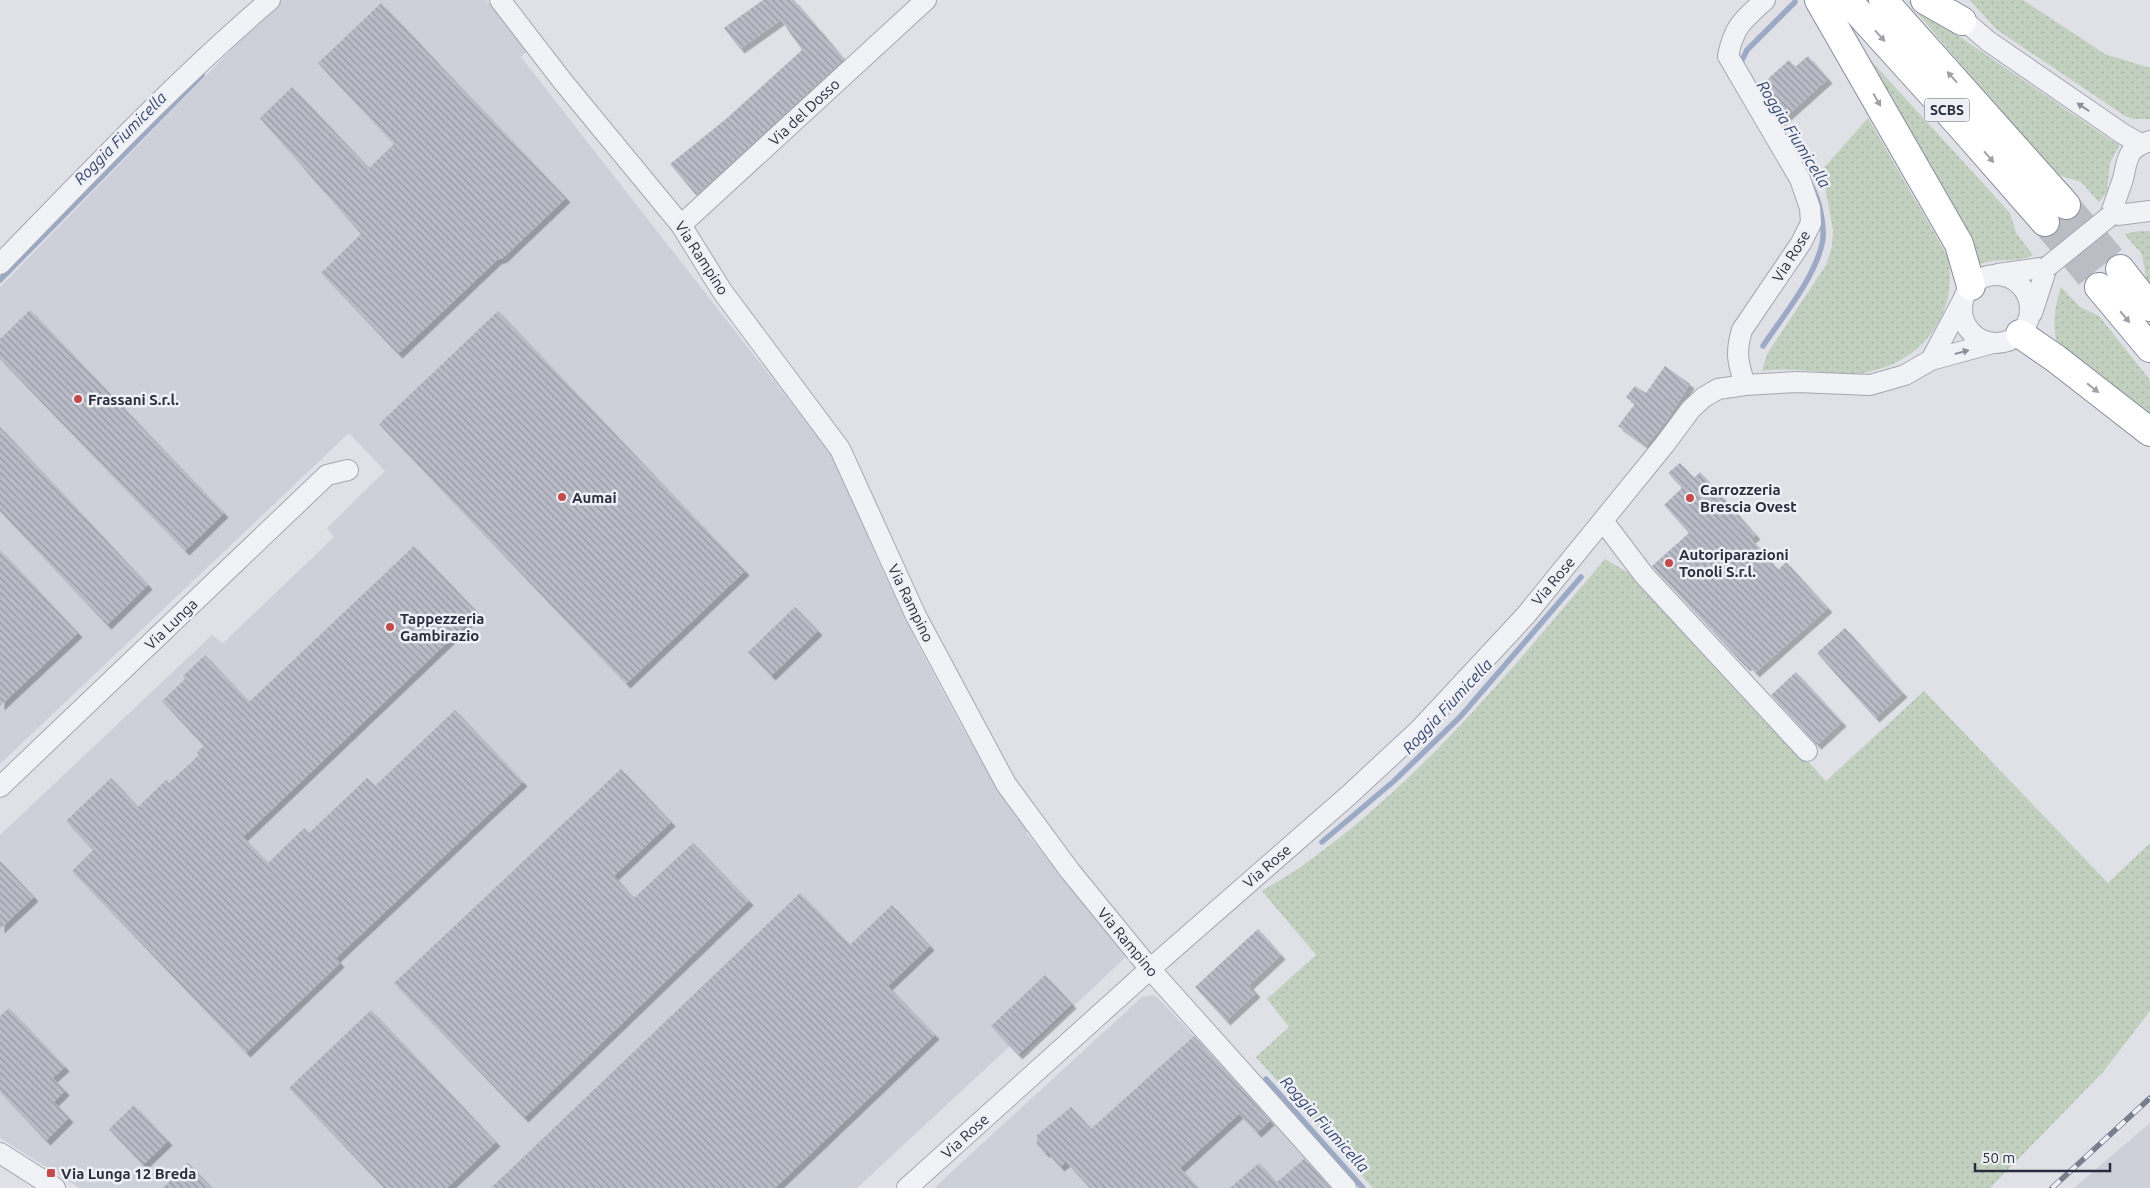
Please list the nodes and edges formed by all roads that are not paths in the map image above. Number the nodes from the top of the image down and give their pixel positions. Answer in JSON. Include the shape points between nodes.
{"nodes":[{"id":1,"x":270,"y":0,"type":"edge"},
{"id":2,"x":500,"y":0,"type":"edge"},
{"id":3,"x":926,"y":0,"type":"edge"},
{"id":4,"x":1765,"y":0,"type":"edge"},
{"id":5,"x":1819,"y":0,"type":"edge"},
{"id":6,"x":1847,"y":0,"type":"edge"},
{"id":7,"x":1883,"y":0,"type":"edge"},
{"id":8,"x":1924,"y":0,"type":"edge"},
{"id":9,"x":1943,"y":0,"type":"edge"},
{"id":10,"x":1962,"y":21,"type":"junction"},
{"id":11,"x":2145,"y":142,"type":"edge"},
{"id":12,"x":2123,"y":177,"type":"junction"},
{"id":13,"x":2066,"y":205,"type":"tunnel mouth"},
{"id":14,"x":2150,"y":210,"type":"edge"},
{"id":15,"x":2110,"y":216,"type":"junction"},
{"id":16,"x":2045,"y":222,"type":"tunnel mouth"},
{"id":17,"x":681,"y":225,"type":"junction"},
{"id":18,"x":0,"y":264,"type":"edge"},
{"id":19,"x":2047,"y":267,"type":"junction"},
{"id":20,"x":2120,"y":269,"type":"tunnel mouth"},
{"id":21,"x":1998,"y":274,"type":"junction"},
{"id":22,"x":2099,"y":287,"type":"tunnel mouth"},
{"id":23,"x":1967,"y":292,"type":"junction"},
{"id":24,"x":2150,"y":307,"type":"edge"},
{"id":25,"x":2025,"y":327,"type":"junction"},
{"id":26,"x":1993,"y":343,"type":"junction"},
{"id":27,"x":2150,"y":348,"type":"edge"},
{"id":28,"x":1931,"y":360,"type":"junction"},
{"id":29,"x":1745,"y":385,"type":"junction"},
{"id":30,"x":2150,"y":432,"type":"edge"},
{"id":31,"x":348,"y":470,"type":"dead end"},
{"id":32,"x":1603,"y":521,"type":"junction"},
{"id":33,"x":1807,"y":751,"type":"dead end"},
{"id":34,"x":0,"y":787,"type":"edge"},
{"id":35,"x":1150,"y":969,"type":"junction"},
{"id":36,"x":0,"y":1153,"type":"edge"},
{"id":37,"x":55,"y":1188,"type":"edge"},
{"id":38,"x":907,"y":1188,"type":"edge"},
{"id":39,"x":1346,"y":1188,"type":"edge"}],
"edges":[{"from":1,"to":18,"type":"street","via":[[153,108]]},
{"from":2,"to":17,"type":"street","name":"Via Rampino"},
{"from":3,"to":17,"type":"street","name":"Via del Dosso"},
{"from":4,"to":29,"type":"street","name":"Via Rose","via":[[1740,22],[1728,56],[1800,179],[1810,208],[1811,224],[1742,330],[1737,361]]},
{"from":5,"to":23,"type":"highway","one_way":true,"via":[[1959,244]]},
{"from":6,"to":16,"type":"highway","number":"SCBS","one_way":true},
{"from":13,"to":7,"type":"highway","number":"SCBS","one_way":true},
{"from":8,"to":10,"type":"highway"},
{"from":9,"to":10,"type":"street"},
{"from":11,"to":10,"type":"street","one_way":true,"via":[[2123,134]]},
{"from":11,"to":12,"type":"street","via":[[2131,152]]},
{"from":12,"to":14,"type":"street","via":[[2126,190],[2134,200]]},
{"from":12,"to":15,"type":"street"},
{"from":14,"to":15,"type":"street"},
{"from":15,"to":19,"type":"street","bridge":true},
{"from":17,"to":35,"type":"street","name":"Via Rampino","via":[[722,291],[840,448],[916,616],[1006,784],[1070,871]]},
{"from":19,"to":21,"type":"street"},
{"from":19,"to":25,"type":"street"},
{"from":20,"to":24,"type":"highway"},
{"from":21,"to":23,"type":"street","via":[[1983,277]]},
{"from":21,"to":25,"type":"street","via":[[2021,284],[2028,295],[2031,307]]},
{"from":22,"to":27,"type":"highway","one_way":true},
{"from":23,"to":26,"type":"street","via":[[1962,311],[1968,328],[1981,340]]},
{"from":23,"to":28,"type":"street"},
{"from":25,"to":26,"type":"street","via":[[2008,341]]},
{"from":25,"to":30,"type":"highway","one_way":true,"via":[[2055,358]]},
{"from":28,"to":26,"type":"street","name":"Via Rose","one_way":true},
{"from":28,"to":29,"type":"street","name":"Via Rose","via":[[1906,374],[1870,384],[1797,382]]},
{"from":29,"to":32,"type":"street","name":"Via Rose","via":[[1718,389],[1691,409]]},
{"from":31,"to":34,"type":"street","name":"Via Lunga","via":[[327,475]]},
{"from":32,"to":33,"type":"street","via":[[1644,575]]},
{"from":32,"to":35,"type":"street","name":"Via Rose","via":[[1526,615],[1420,729]]},
{"from":35,"to":38,"type":"street","name":"Via Rose"},
{"from":35,"to":39,"type":"street","name":"Via Rampino"},
{"from":36,"to":37,"type":"street"}]}
